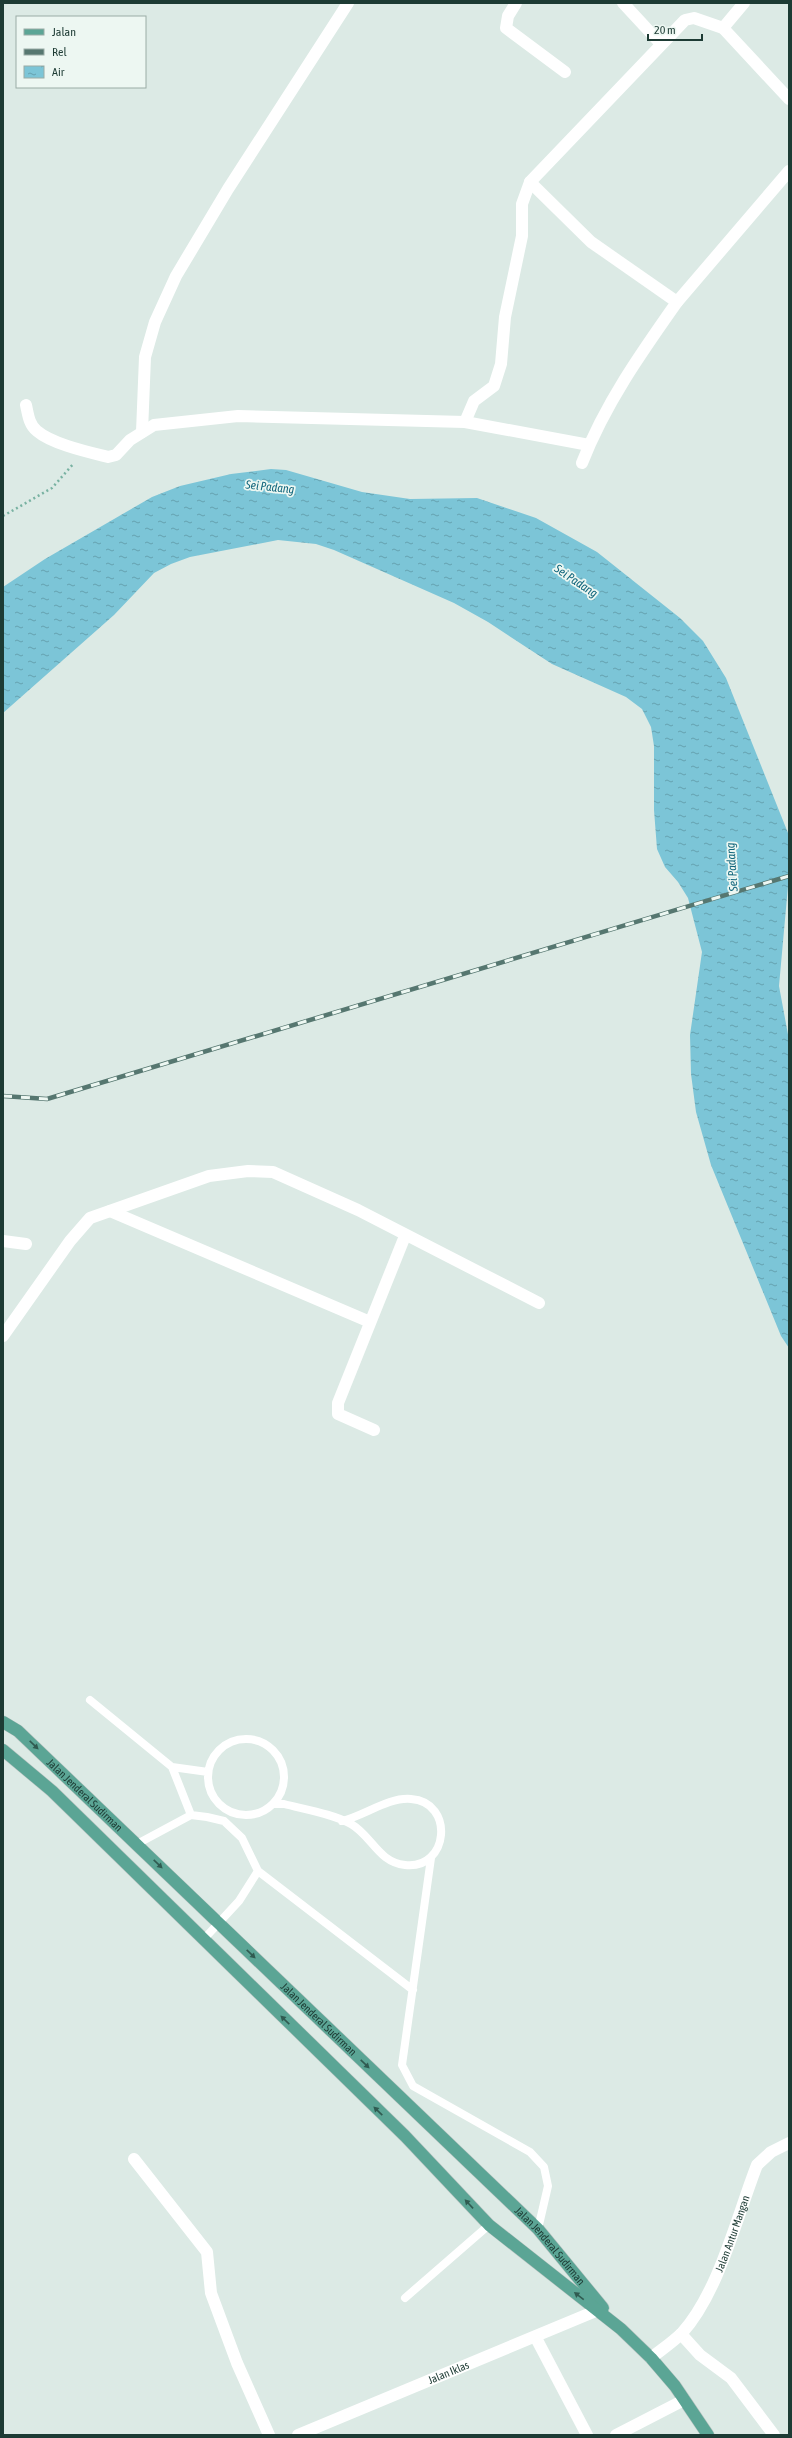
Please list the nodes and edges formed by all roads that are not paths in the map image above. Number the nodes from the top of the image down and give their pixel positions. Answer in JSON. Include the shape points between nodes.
{"nodes":[{"id":1,"x":348,"y":3,"type":"edge"},
{"id":2,"x":516,"y":3,"type":"edge"},
{"id":3,"x":623,"y":3,"type":"edge"},
{"id":4,"x":744,"y":3,"type":"edge"},
{"id":5,"x":724,"y":28,"type":"junction"},
{"id":6,"x":661,"y":44,"type":"junction"},
{"id":7,"x":565,"y":72,"type":"dead end"},
{"id":8,"x":789,"y":99,"type":"edge"},
{"id":9,"x":789,"y":171,"type":"edge"},
{"id":10,"x":530,"y":182,"type":"junction"},
{"id":11,"x":677,"y":302,"type":"junction"},
{"id":12,"x":26,"y":405,"type":"dead end"},
{"id":13,"x":464,"y":422,"type":"junction"},
{"id":14,"x":142,"y":432,"type":"junction"},
{"id":15,"x":589,"y":445,"type":"junction"},
{"id":16,"x":582,"y":463,"type":"dead end"},
{"id":17,"x":110,"y":1211,"type":"junction"},
{"id":18,"x":405,"y":1236,"type":"junction"},
{"id":19,"x":3,"y":1241,"type":"edge"},
{"id":20,"x":26,"y":1244,"type":"dead end"},
{"id":21,"x":539,"y":1302,"type":"dead end"},
{"id":22,"x":370,"y":1322,"type":"junction"},
{"id":23,"x":3,"y":1336,"type":"edge"},
{"id":24,"x":374,"y":1430,"type":"dead end"},
{"id":25,"x":90,"y":1700,"type":"dead end"},
{"id":26,"x":3,"y":1722,"type":"edge"},
{"id":27,"x":3,"y":1750,"type":"edge"},
{"id":28,"x":172,"y":1767,"type":"junction"},
{"id":29,"x":208,"y":1772,"type":"junction"},
{"id":30,"x":274,"y":1804,"type":"junction"},
{"id":31,"x":191,"y":1815,"type":"junction"},
{"id":32,"x":243,"y":1816,"type":"junction"},
{"id":33,"x":224,"y":1821,"type":"junction"},
{"id":34,"x":342,"y":1821,"type":"junction"},
{"id":35,"x":137,"y":1844,"type":"junction"},
{"id":36,"x":431,"y":1858,"type":"junction"},
{"id":37,"x":258,"y":1871,"type":"junction"},
{"id":38,"x":219,"y":1924,"type":"junction"},
{"id":39,"x":203,"y":1940,"type":"junction"},
{"id":40,"x":413,"y":1990,"type":"junction"},
{"id":41,"x":789,"y":2142,"type":"edge"},
{"id":42,"x":134,"y":2159,"type":"dead end"},
{"id":43,"x":489,"y":2225,"type":"junction"},
{"id":44,"x":538,"y":2229,"type":"junction"},
{"id":45,"x":405,"y":2298,"type":"dead end"},
{"id":46,"x":601,"y":2310,"type":"junction"},
{"id":47,"x":681,"y":2334,"type":"junction"},
{"id":48,"x":536,"y":2338,"type":"junction"},
{"id":49,"x":651,"y":2358,"type":"junction"},
{"id":50,"x":684,"y":2400,"type":"junction"},
{"id":51,"x":269,"y":2435,"type":"edge"},
{"id":52,"x":298,"y":2435,"type":"edge"},
{"id":53,"x":587,"y":2435,"type":"edge"},
{"id":54,"x":616,"y":2435,"type":"edge"},
{"id":55,"x":708,"y":2435,"type":"edge"},
{"id":56,"x":774,"y":2435,"type":"edge"}],
"edges":[{"from":1,"to":14,"type":"street","via":[[228,189],[176,276],[156,322],[145,357]]},
{"from":2,"to":7,"type":"street","via":[[508,16],[506,28]]},
{"from":3,"to":6,"type":"street"},
{"from":4,"to":5,"type":"street"},
{"from":5,"to":6,"type":"street","via":[[694,18],[685,20]]},
{"from":5,"to":8,"type":"street"},
{"from":6,"to":10,"type":"street"},
{"from":9,"to":11,"type":"street"},
{"from":10,"to":11,"type":"street","via":[[591,242]]},
{"from":10,"to":13,"type":"street","via":[[522,204],[522,236],[505,318],[501,364],[494,386],[474,401]]},
{"from":11,"to":15,"type":"street","via":[[629,370]]},
{"from":12,"to":14,"type":"street","via":[[30,423],[36,431],[85,451],[108,457],[116,455]]},
{"from":13,"to":14,"type":"street","via":[[238,416],[154,425]]},
{"from":13,"to":15,"type":"street"},
{"from":15,"to":16,"type":"street"},
{"from":17,"to":18,"type":"street","via":[[209,1176],[248,1171],[273,1172],[358,1210]]},
{"from":17,"to":22,"type":"street"},
{"from":17,"to":23,"type":"street","via":[[90,1218],[70,1241]]},
{"from":18,"to":21,"type":"street"},
{"from":18,"to":22,"type":"street"},
{"from":19,"to":20,"type":"street"},
{"from":22,"to":24,"type":"street","via":[[338,1403],[338,1414]]},
{"from":25,"to":28,"type":"lane"},
{"from":26,"to":35,"type":"main road","name":"Jalan Jenderal Sudirman","one_way":true,"via":[[18,1730]]},
{"from":27,"to":39,"type":"main road","name":"Jalan Jenderal Sudirman","via":[[52,1791]]},
{"from":28,"to":29,"type":"lane"},
{"from":28,"to":31,"type":"lane"},
{"from":29,"to":30,"type":"lane","via":[[213,1758],[222,1746],[235,1740],[249,1738],[264,1742],[275,1750],[283,1763],[285,1777],[282,1792]]},
{"from":29,"to":32,"type":"lane","via":[[208,1784],[220,1806],[231,1813]]},
{"from":30,"to":32,"type":"lane","via":[[260,1813]]},
{"from":30,"to":34,"type":"lane","via":[[284,1804]]},
{"from":31,"to":33,"type":"lane"},
{"from":31,"to":35,"type":"lane"},
{"from":32,"to":33,"type":"lane"},
{"from":33,"to":37,"type":"lane","via":[[242,1838]]},
{"from":34,"to":36,"type":"lane","via":[[361,1831],[374,1848],[388,1860],[403,1865],[419,1866]]},
{"from":34,"to":36,"type":"lane","via":[[394,1801],[411,1799],[424,1803],[435,1812],[442,1825],[440,1843]]},
{"from":35,"to":38,"type":"main road","name":"Jalan Jenderal Sudirman","one_way":true},
{"from":36,"to":40,"type":"lane"},
{"from":37,"to":38,"type":"lane","via":[[239,1901]]},
{"from":37,"to":40,"type":"lane"},
{"from":38,"to":39,"type":"lane"},
{"from":38,"to":44,"type":"main road","name":"Jalan Jenderal Sudirman","one_way":true},
{"from":43,"to":39,"type":"main road","name":"Jalan Jenderal Sudirman","one_way":true,"via":[[405,2136]]},
{"from":40,"to":44,"type":"lane","via":[[402,2065],[413,2086],[530,2152],[544,2167],[548,2186]]},
{"from":41,"to":47,"type":"street","name":"Jalan Antur Mangan","via":[[771,2152],[757,2165],[716,2275],[694,2318]]},
{"from":42,"to":51,"type":"street","via":[[207,2252],[211,2293],[237,2363]]},
{"from":43,"to":45,"type":"lane"},
{"from":46,"to":43,"type":"main road","name":"Jalan Jenderal Sudirman","one_way":true},
{"from":44,"to":46,"type":"main road","name":"Jalan Jenderal Sudirman"},
{"from":46,"to":48,"type":"street","name":"Jalan Iklas"},
{"from":46,"to":49,"type":"main road","name":"Jalan Jenderal Sudirman"},
{"from":47,"to":49,"type":"street","name":"Jalan Antur Mangan"},
{"from":47,"to":56,"type":"street","via":[[700,2355],[731,2378]]},
{"from":48,"to":52,"type":"street","name":"Jalan Iklas"},
{"from":48,"to":53,"type":"street"},
{"from":49,"to":50,"type":"main road","name":"Jalan Jenderal Sudirman"},
{"from":50,"to":54,"type":"street"},
{"from":50,"to":55,"type":"main road","name":"Jalan Jenderal Sudirman"}]}
